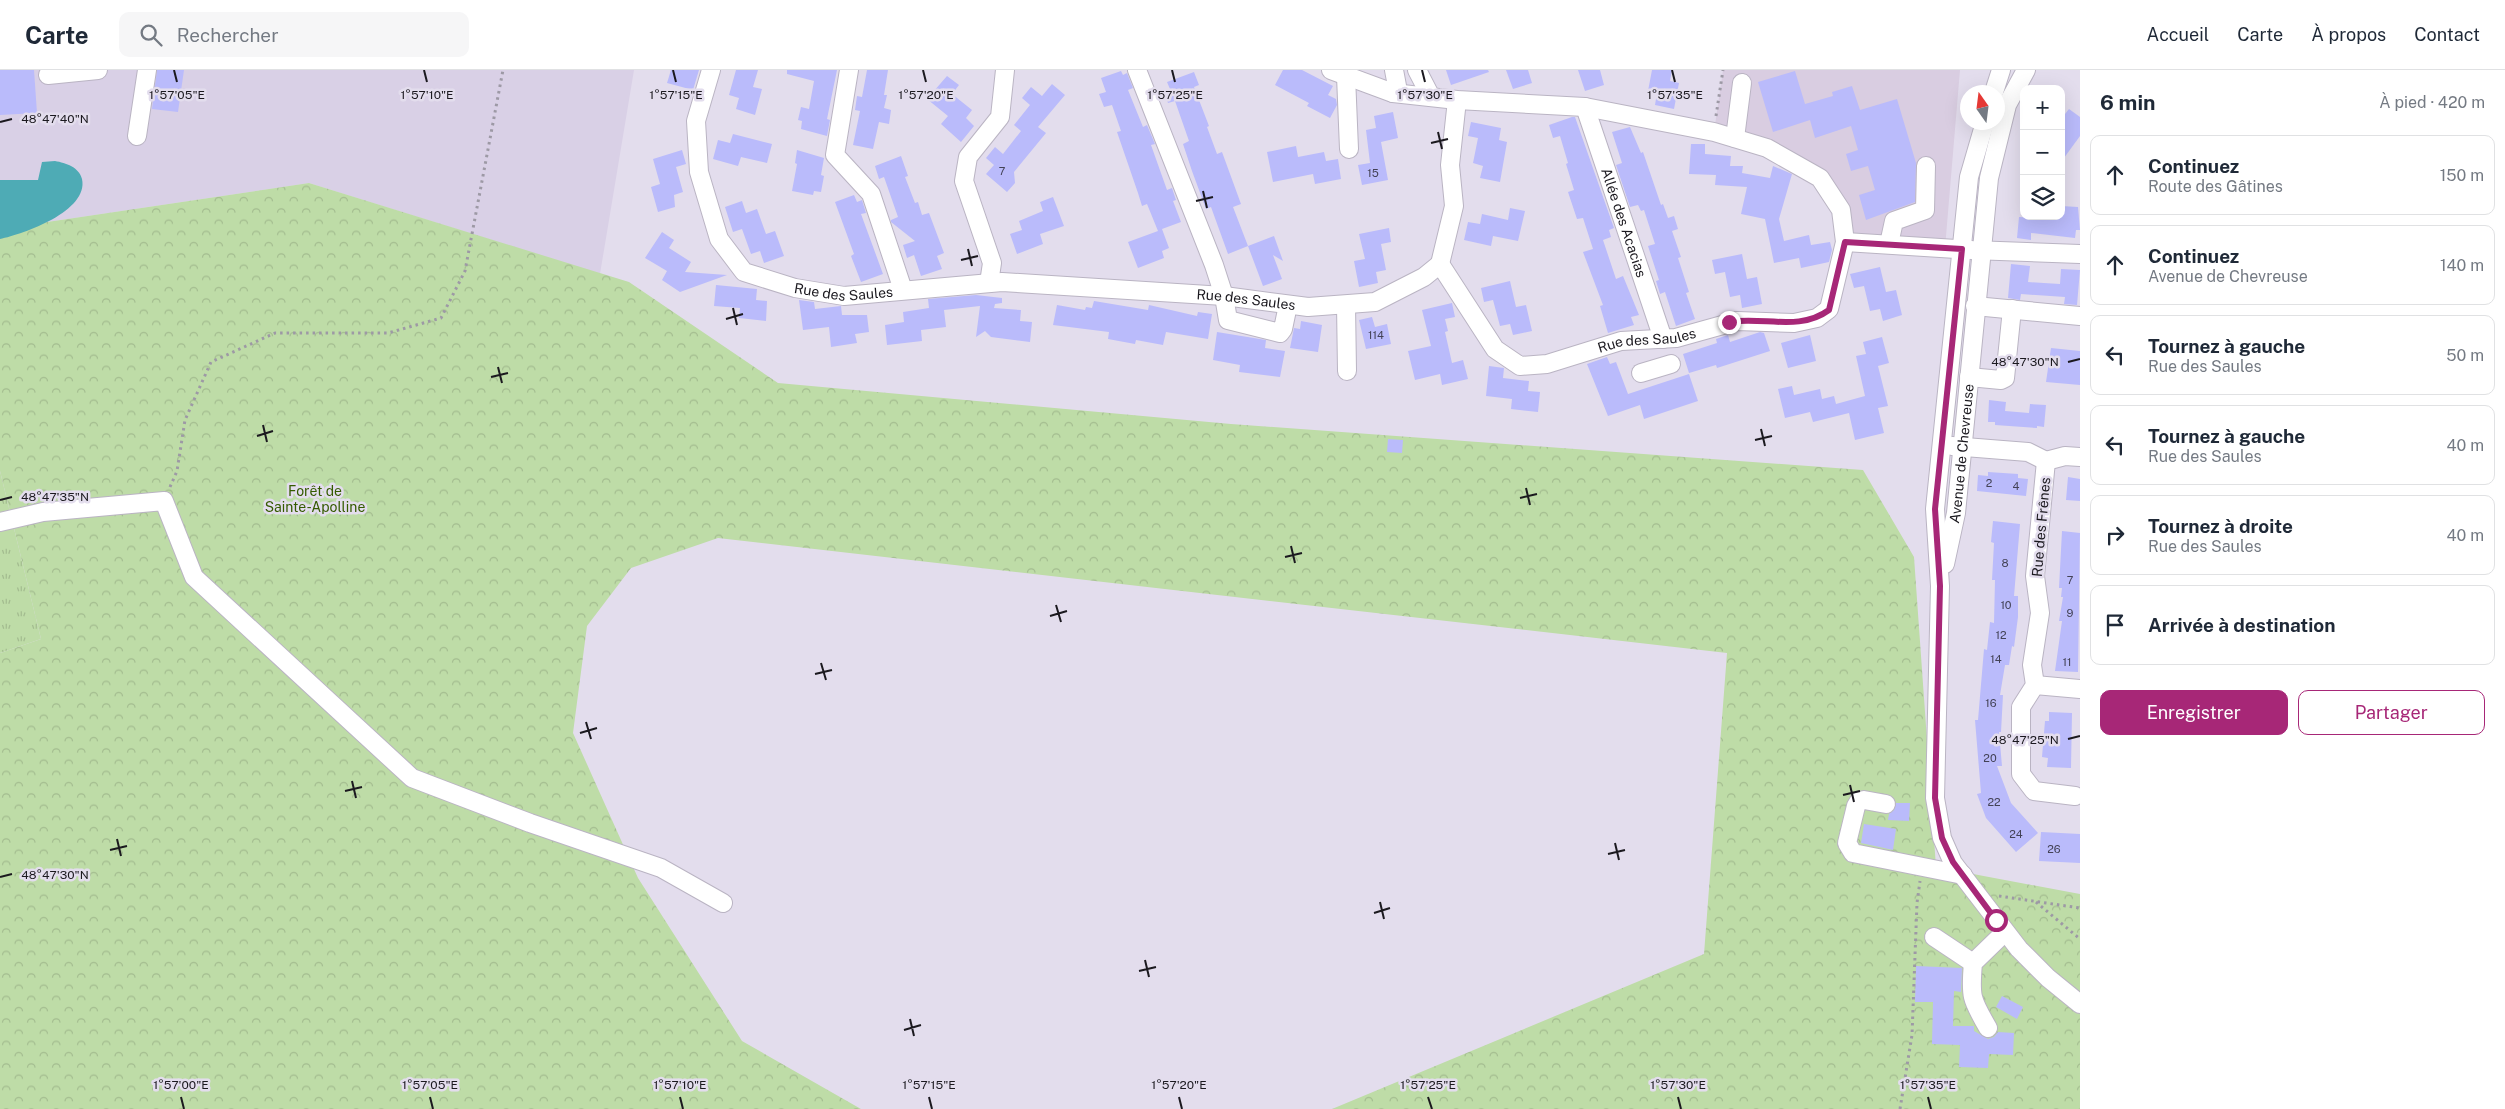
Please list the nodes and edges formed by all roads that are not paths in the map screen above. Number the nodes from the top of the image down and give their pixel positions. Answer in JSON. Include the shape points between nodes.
{"nodes":[{"id":1,"x":98,"y":70,"type":"edge"},
{"id":2,"x":147,"y":70,"type":"edge"},
{"id":3,"x":711,"y":70,"type":"edge"},
{"id":4,"x":849,"y":70,"type":"edge"},
{"id":5,"x":1005,"y":70,"type":"edge"},
{"id":6,"x":1137,"y":70,"type":"edge"},
{"id":7,"x":1394,"y":70,"type":"edge"},
{"id":8,"x":1417,"y":70,"type":"edge"},
{"id":9,"x":2001,"y":70,"type":"edge"},
{"id":10,"x":2026,"y":70,"type":"edge"},
{"id":11,"x":1338,"y":73,"type":"edge"},
{"id":12,"x":48,"y":75,"type":"dead end"},
{"id":13,"x":1742,"y":83,"type":"dead end"},
{"id":14,"x":1996,"y":85,"type":"edge"},
{"id":15,"x":1392,"y":92,"type":"junction"},
{"id":16,"x":1430,"y":97,"type":"junction"},
{"id":17,"x":1457,"y":100,"type":"junction"},
{"id":18,"x":1585,"y":107,"type":"junction"},
{"id":19,"x":1983,"y":130,"type":"edge"},
{"id":20,"x":137,"y":136,"type":"dead end"},
{"id":21,"x":1735,"y":138,"type":"junction"},
{"id":22,"x":1349,"y":149,"type":"dead end"},
{"id":23,"x":1926,"y":166,"type":"dead end"},
{"id":24,"x":1845,"y":242,"type":"junction"},
{"id":25,"x":1889,"y":244,"type":"junction"},
{"id":26,"x":1971,"y":250,"type":"junction"},
{"id":27,"x":2080,"y":253,"type":"edge"},
{"id":28,"x":1440,"y":264,"type":"junction"},
{"id":29,"x":989,"y":283,"type":"junction"},
{"id":30,"x":904,"y":290,"type":"junction"},
{"id":31,"x":1224,"y":296,"type":"junction"},
{"id":32,"x":1288,"y":305,"type":"junction"},
{"id":33,"x":1346,"y":305,"type":"junction"},
{"id":34,"x":1975,"y":306,"type":"junction"},
{"id":35,"x":2012,"y":310,"type":"junction"},
{"id":36,"x":2080,"y":316,"type":"edge"},
{"id":37,"x":1663,"y":339,"type":"junction"},
{"id":38,"x":1671,"y":364,"type":"dead end"},
{"id":39,"x":1346,"y":371,"type":"dead end"},
{"id":40,"x":1641,"y":373,"type":"dead end"},
{"id":41,"x":1969,"y":377,"type":"junction"},
{"id":42,"x":1942,"y":446,"type":"junction"},
{"id":43,"x":1962,"y":446,"type":"junction"},
{"id":44,"x":2080,"y":457,"type":"edge"},
{"id":45,"x":2046,"y":461,"type":"junction"},
{"id":46,"x":0,"y":522,"type":"edge"},
{"id":47,"x":1940,"y":586,"type":"junction"},
{"id":48,"x":2035,"y":685,"type":"junction"},
{"id":49,"x":2080,"y":689,"type":"edge"},
{"id":50,"x":2075,"y":796,"type":"dead end"},
{"id":51,"x":1886,"y":804,"type":"dead end"},
{"id":52,"x":1963,"y":876,"type":"junction"},
{"id":53,"x":723,"y":903,"type":"dead end"},
{"id":54,"x":2005,"y":932,"type":"junction"},
{"id":55,"x":1934,"y":937,"type":"dead end"},
{"id":56,"x":1973,"y":963,"type":"junction"},
{"id":57,"x":2080,"y":1004,"type":"edge"},
{"id":58,"x":1988,"y":1028,"type":"dead end"}],
"edges":[{"from":1,"to":12,"type":"street"},
{"from":2,"to":20,"type":"street"},
{"from":3,"to":30,"type":"street","name":"Rue des Saules","via":[[696,121],[699,172],[718,239],[744,272],[795,288],[844,296]]},
{"from":4,"to":30,"type":"street","via":[[835,155],[871,194]]},
{"from":5,"to":29,"type":"street","via":[[1000,117],[968,157],[964,181],[992,264]]},
{"from":6,"to":31,"type":"street"},
{"from":7,"to":15,"type":"street","via":[[1396,86]]},
{"from":8,"to":16,"type":"street"},
{"from":9,"to":14,"type":"street"},
{"from":10,"to":26,"type":"street","name":"Avenue de Chevreuse","via":[[2007,105]]},
{"from":11,"to":15,"type":"street","name":"Rue des Saules"},
{"from":11,"to":22,"type":"street"},
{"from":13,"to":21,"type":"street"},
{"from":15,"to":16,"type":"street","name":"Rue des Saules"},
{"from":16,"to":17,"type":"street","name":"Rue des Saules"},
{"from":17,"to":18,"type":"street","name":"Rue des Saules"},
{"from":17,"to":28,"type":"street","via":[[1450,165],[1454,206]]},
{"from":18,"to":21,"type":"street","name":"Rue des Saules"},
{"from":18,"to":37,"type":"street","name":"Allée des Acacias"},
{"from":19,"to":26,"type":"street","name":"Avenue de Chevreuse","via":[[1969,177]]},
{"from":21,"to":24,"type":"street","name":"Rue des Saules","via":[[1767,148],[1820,178],[1841,210]]},
{"from":23,"to":25,"type":"street","via":[[1925,210],[1894,221]]},
{"from":24,"to":25,"type":"street"},
{"from":24,"to":37,"type":"street","name":"Rue des Saules","via":[[1829,310],[1817,318],[1794,323],[1737,321]]},
{"from":25,"to":26,"type":"street"},
{"from":26,"to":27,"type":"street"},
{"from":26,"to":34,"type":"street","name":"Avenue de Chevreuse"},
{"from":26,"to":42,"type":"street","name":"Avenue de Chevreuse"},
{"from":28,"to":33,"type":"street","name":"Rue des Saules","via":[[1424,277],[1375,302]]},
{"from":28,"to":37,"type":"street","name":"Rue des Saules","via":[[1495,349],[1520,366],[1547,364],[1621,341]]},
{"from":29,"to":30,"type":"street","name":"Rue des Saules"},
{"from":29,"to":31,"type":"street","name":"Rue des Saules"},
{"from":31,"to":32,"type":"street","name":"Rue des Saules"},
{"from":31,"to":32,"type":"street","via":[[1229,322],[1280,333],[1284,329]]},
{"from":32,"to":33,"type":"street","name":"Rue des Saules"},
{"from":33,"to":39,"type":"street"},
{"from":34,"to":35,"type":"street"},
{"from":34,"to":41,"type":"street","name":"Avenue de Chevreuse"},
{"from":35,"to":36,"type":"street"},
{"from":35,"to":41,"type":"street","via":[[2005,378]]},
{"from":38,"to":40,"type":"street"},
{"from":41,"to":43,"type":"street","name":"Avenue de Chevreuse"},
{"from":42,"to":43,"type":"street"},
{"from":42,"to":47,"type":"street","name":"Avenue de Chevreuse","via":[[1935,509]]},
{"from":43,"to":45,"type":"street","via":[[2028,452]]},
{"from":43,"to":47,"type":"street","name":"Avenue de Chevreuse","via":[[1956,513]]},
{"from":44,"to":45,"type":"street","name":"Rue des Frênes","via":[[2064,456]]},
{"from":45,"to":48,"type":"street","name":"Rue des Frênes","via":[[2035,576],[2040,613],[2032,665]]},
{"from":46,"to":53,"type":"street","via":[[43,512],[164,501],[194,577],[412,778],[661,868]]},
{"from":47,"to":52,"type":"street","via":[[1935,798],[1942,838]]},
{"from":48,"to":49,"type":"street"},
{"from":48,"to":50,"type":"street","via":[[2021,707],[2021,774],[2034,791]]},
{"from":51,"to":52,"type":"street","via":[[1859,801],[1846,844],[1853,853]]},
{"from":52,"to":54,"type":"street"},
{"from":54,"to":56,"type":"street"},
{"from":54,"to":57,"type":"street","via":[[2048,978]]},
{"from":55,"to":56,"type":"street"},
{"from":56,"to":58,"type":"street","via":[[1970,992]]}]}
